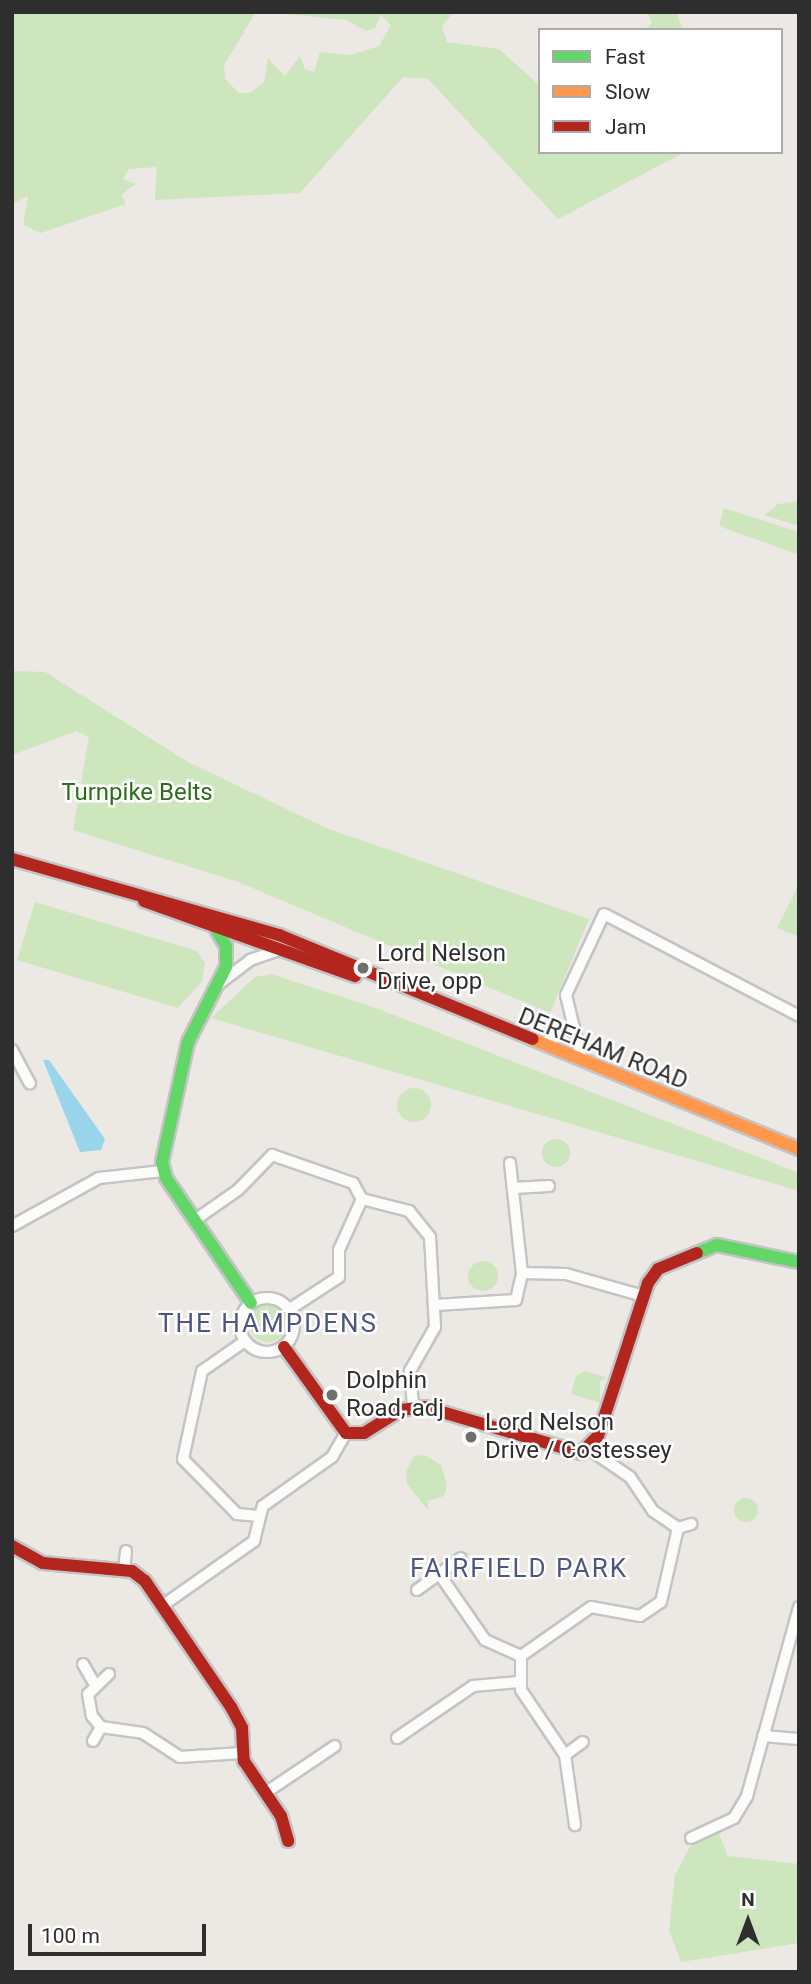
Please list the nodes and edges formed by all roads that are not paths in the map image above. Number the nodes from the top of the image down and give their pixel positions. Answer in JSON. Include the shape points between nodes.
{"nodes":[{"id":1,"x":12,"y":859,"type":"edge"},
{"id":2,"x":108,"y":886,"type":"junction"},
{"id":3,"x":216,"y":929,"type":"junction"},
{"id":4,"x":276,"y":951,"type":"junction"},
{"id":5,"x":217,"y":985,"type":"junction"},
{"id":6,"x":392,"y":987,"type":"junction"},
{"id":7,"x":799,"y":1016,"type":"edge"},
{"id":8,"x":574,"y":1027,"type":"junction"},
{"id":9,"x":538,"y":1045,"type":"junction"},
{"id":10,"x":12,"y":1051,"type":"edge"},
{"id":11,"x":584,"y":1063,"type":"junction"},
{"id":12,"x":16,"y":1067,"type":"edge"},
{"id":13,"x":30,"y":1084,"type":"dead end"},
{"id":14,"x":799,"y":1149,"type":"edge"},
{"id":15,"x":510,"y":1163,"type":"dead end"},
{"id":16,"x":163,"y":1171,"type":"junction"},
{"id":17,"x":549,"y":1186,"type":"dead end"},
{"id":18,"x":513,"y":1188,"type":"junction"},
{"id":19,"x":362,"y":1199,"type":"junction"},
{"id":20,"x":195,"y":1220,"type":"junction"},
{"id":21,"x":12,"y":1226,"type":"edge"},
{"id":22,"x":799,"y":1262,"type":"edge"},
{"id":23,"x":522,"y":1273,"type":"junction"},
{"id":24,"x":643,"y":1296,"type":"junction"},
{"id":25,"x":251,"y":1303,"type":"junction"},
{"id":26,"x":436,"y":1305,"type":"junction"},
{"id":27,"x":289,"y":1309,"type":"junction"},
{"id":28,"x":245,"y":1341,"type":"junction"},
{"id":29,"x":284,"y":1347,"type":"junction"},
{"id":30,"x":412,"y":1406,"type":"junction"},
{"id":31,"x":346,"y":1433,"type":"junction"},
{"id":32,"x":589,"y":1449,"type":"junction"},
{"id":33,"x":259,"y":1516,"type":"junction"},
{"id":34,"x":691,"y":1524,"type":"dead end"},
{"id":35,"x":678,"y":1528,"type":"junction"},
{"id":36,"x":12,"y":1546,"type":"edge"},
{"id":37,"x":126,"y":1551,"type":"dead end"},
{"id":38,"x":461,"y":1558,"type":"dead end"},
{"id":39,"x":124,"y":1570,"type":"junction"},
{"id":40,"x":440,"y":1575,"type":"junction"},
{"id":41,"x":417,"y":1591,"type":"dead end"},
{"id":42,"x":162,"y":1605,"type":"junction"},
{"id":43,"x":799,"y":1607,"type":"edge"},
{"id":44,"x":521,"y":1656,"type":"junction"},
{"id":45,"x":83,"y":1664,"type":"dead end"},
{"id":46,"x":109,"y":1674,"type":"dead end"},
{"id":47,"x":519,"y":1682,"type":"junction"},
{"id":48,"x":94,"y":1683,"type":"junction"},
{"id":49,"x":101,"y":1727,"type":"junction"},
{"id":50,"x":763,"y":1736,"type":"junction"},
{"id":51,"x":397,"y":1738,"type":"dead end"},
{"id":52,"x":799,"y":1739,"type":"edge"},
{"id":53,"x":93,"y":1741,"type":"dead end"},
{"id":54,"x":583,"y":1742,"type":"dead end"},
{"id":55,"x":335,"y":1746,"type":"dead end"},
{"id":56,"x":242,"y":1753,"type":"junction"},
{"id":57,"x":565,"y":1755,"type":"junction"},
{"id":58,"x":265,"y":1793,"type":"junction"},
{"id":59,"x":575,"y":1825,"type":"dead end"},
{"id":60,"x":691,"y":1838,"type":"dead end"},
{"id":61,"x":288,"y":1841,"type":"dead end"}],
"edges":[{"from":1,"to":2,"type":"main road","name":"DEREHAM ROAD"},
{"from":2,"to":3,"type":"main road","name":"DEREHAM ROAD"},
{"from":2,"to":6,"type":"main road","name":"DEREHAM ROAD","via":[[279,935]]},
{"from":3,"to":4,"type":"main road","name":"DEREHAM ROAD"},
{"from":3,"to":5,"type":"main road","via":[[228,954]]},
{"from":4,"to":5,"type":"street","via":[[250,960]]},
{"from":4,"to":6,"type":"main road","name":"DEREHAM ROAD"},
{"from":5,"to":16,"type":"main road","via":[[199,1016],[174,1090]]},
{"from":6,"to":9,"type":"main road","name":"DEREHAM ROAD"},
{"from":7,"to":8,"type":"street","via":[[604,914],[567,989]]},
{"from":8,"to":9,"type":"street"},
{"from":8,"to":11,"type":"street"},
{"from":9,"to":11,"type":"main road","name":"DEREHAM ROAD"},
{"from":10,"to":12,"type":"street"},
{"from":11,"to":14,"type":"main road","name":"DEREHAM ROAD"},
{"from":12,"to":13,"type":"street"},
{"from":15,"to":18,"type":"street"},
{"from":16,"to":20,"type":"main road"},
{"from":16,"to":21,"type":"street","via":[[99,1178]]},
{"from":17,"to":18,"type":"street"},
{"from":18,"to":23,"type":"street"},
{"from":19,"to":20,"type":"street","via":[[353,1182],[280,1154]]},
{"from":19,"to":26,"type":"street","via":[[409,1211],[427,1226]]},
{"from":19,"to":27,"type":"street","via":[[339,1250],[339,1277]]},
{"from":20,"to":25,"type":"main road"},
{"from":22,"to":24,"type":"main road","via":[[717,1245],[659,1269]]},
{"from":23,"to":24,"type":"street","via":[[566,1274]]},
{"from":23,"to":26,"type":"street","via":[[516,1300]]},
{"from":24,"to":32,"type":"main road","via":[[614,1395]]},
{"from":25,"to":27,"type":"street","via":[[278,1300]]},
{"from":25,"to":28,"type":"street","via":[[241,1321]]},
{"from":26,"to":30,"type":"street","via":[[433,1336],[410,1371]]},
{"from":27,"to":29,"type":"street","via":[[295,1322]]},
{"from":28,"to":29,"type":"street","via":[[256,1350]]},
{"from":28,"to":33,"type":"street","via":[[202,1371],[183,1459],[237,1514]]},
{"from":29,"to":31,"type":"main road"},
{"from":30,"to":31,"type":"main road","via":[[364,1433]]},
{"from":30,"to":32,"type":"main road","via":[[558,1450]]},
{"from":31,"to":33,"type":"street","via":[[332,1457],[270,1500]]},
{"from":32,"to":35,"type":"street","via":[[630,1477],[653,1511]]},
{"from":33,"to":42,"type":"street","via":[[254,1541]]},
{"from":34,"to":35,"type":"street"},
{"from":35,"to":44,"type":"street","via":[[661,1602],[652,1611],[640,1616],[591,1607]]},
{"from":36,"to":39,"type":"main road","via":[[43,1563]]},
{"from":37,"to":39,"type":"street"},
{"from":38,"to":40,"type":"street"},
{"from":39,"to":42,"type":"main road","via":[[145,1581]]},
{"from":40,"to":41,"type":"street"},
{"from":40,"to":44,"type":"street","via":[[485,1640]]},
{"from":42,"to":56,"type":"main road","via":[[231,1707],[242,1728]]},
{"from":43,"to":50,"type":"street"},
{"from":44,"to":47,"type":"street"},
{"from":45,"to":48,"type":"street"},
{"from":46,"to":48,"type":"street"},
{"from":47,"to":51,"type":"street","via":[[473,1686]]},
{"from":47,"to":57,"type":"street"},
{"from":48,"to":49,"type":"street","via":[[88,1704]]},
{"from":49,"to":53,"type":"street"},
{"from":49,"to":56,"type":"street","via":[[143,1732],[180,1757]]},
{"from":50,"to":52,"type":"street"},
{"from":50,"to":60,"type":"street","via":[[747,1796],[734,1818]]},
{"from":54,"to":57,"type":"street"},
{"from":55,"to":58,"type":"street"},
{"from":56,"to":58,"type":"main road"},
{"from":57,"to":59,"type":"street"},
{"from":58,"to":61,"type":"main road"}]}
